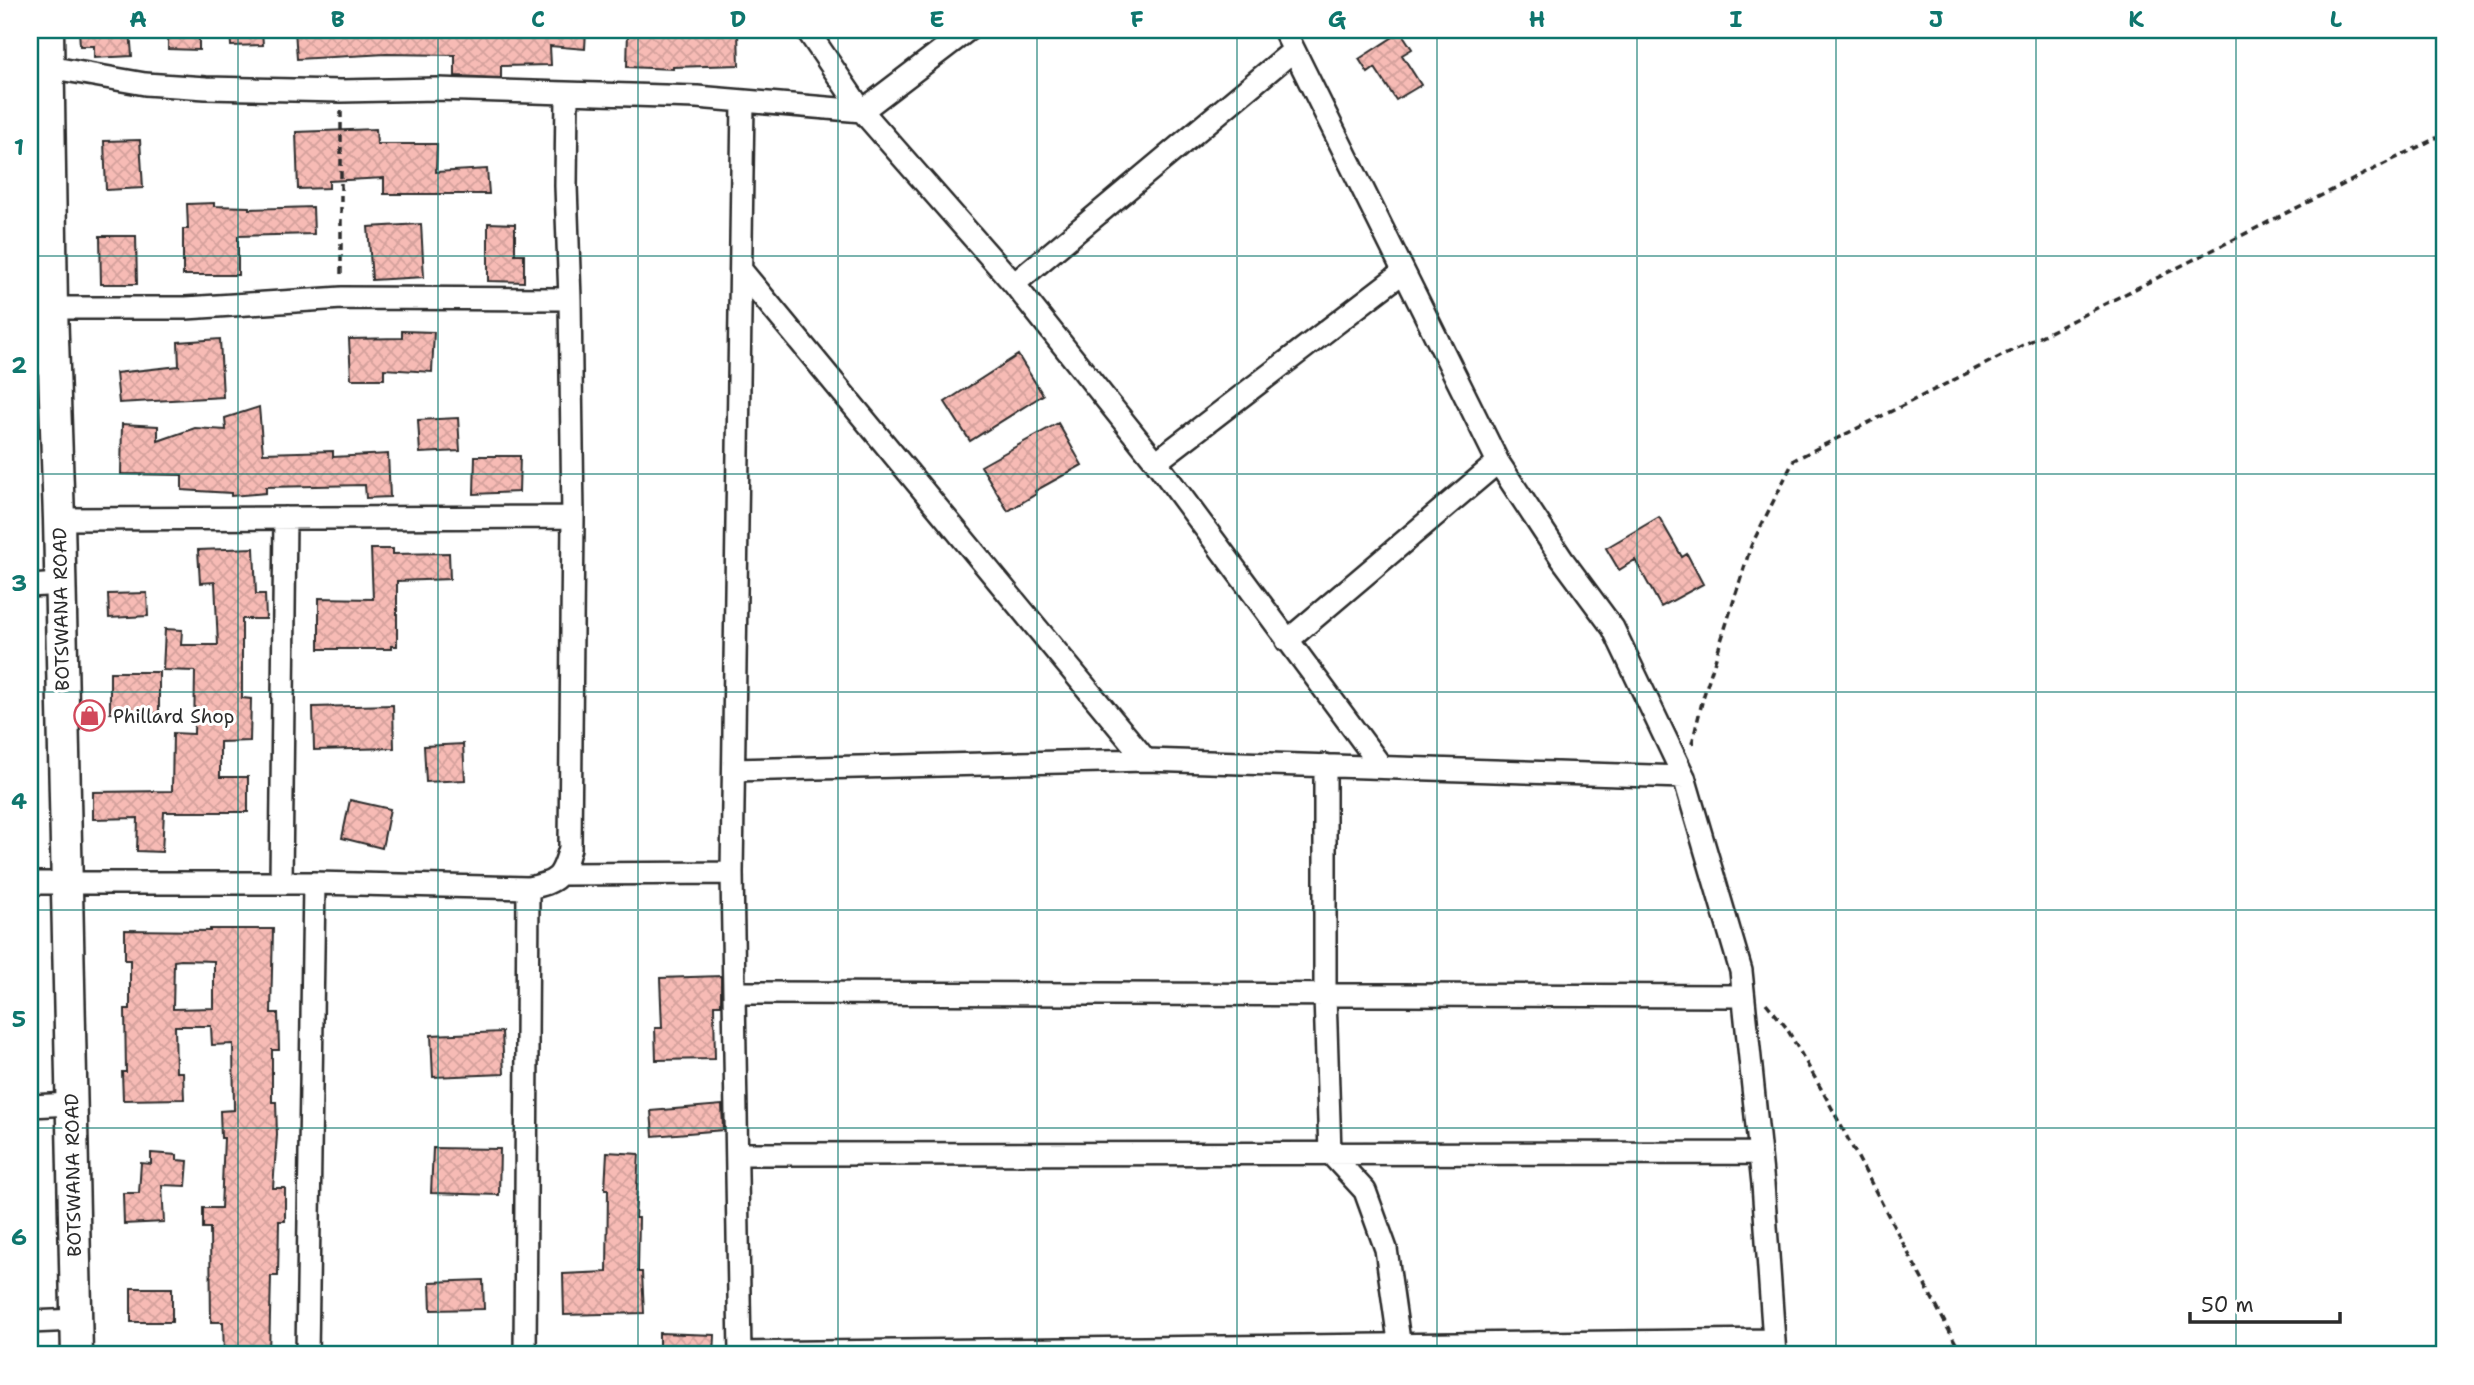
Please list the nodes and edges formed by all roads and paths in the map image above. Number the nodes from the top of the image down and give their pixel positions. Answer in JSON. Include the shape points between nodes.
{"nodes":[{"id":1,"x":48,"y":30,"type":"edge"},
{"id":2,"x":807,"y":30,"type":"edge"},
{"id":3,"x":968,"y":30,"type":"edge"},
{"id":4,"x":1284,"y":30,"type":"edge"},
{"id":5,"x":1294,"y":50,"type":"junction"},
{"id":6,"x":39,"y":67,"type":"edge"},
{"id":7,"x":341,"y":91,"type":"junction"},
{"id":8,"x":567,"y":94,"type":"junction"},
{"id":9,"x":743,"y":101,"type":"junction"},
{"id":10,"x":862,"y":111,"type":"junction"},
{"id":11,"x":2444,"y":134,"type":"edge"},
{"id":12,"x":741,"y":270,"type":"junction"},
{"id":13,"x":1404,"y":272,"type":"junction"},
{"id":14,"x":1014,"y":284,"type":"junction"},
{"id":15,"x":341,"y":298,"type":"junction"},
{"id":16,"x":570,"y":299,"type":"junction"},
{"id":17,"x":41,"y":308,"type":"edge"},
{"id":18,"x":1498,"y":462,"type":"junction"},
{"id":19,"x":1156,"y":463,"type":"junction"},
{"id":20,"x":573,"y":517,"type":"junction"},
{"id":21,"x":285,"y":518,"type":"junction"},
{"id":22,"x":59,"y":519,"type":"junction"},
{"id":23,"x":60,"y":584,"type":"junction"},
{"id":24,"x":30,"y":586,"type":"edge"},
{"id":25,"x":1287,"y":640,"type":"junction"},
{"id":26,"x":1146,"y":760,"type":"junction"},
{"id":27,"x":1325,"y":765,"type":"junction"},
{"id":28,"x":1381,"y":766,"type":"junction"},
{"id":29,"x":734,"y":770,"type":"junction"},
{"id":30,"x":1684,"y":777,"type":"junction"},
{"id":31,"x":732,"y":873,"type":"junction"},
{"id":32,"x":563,"y":874,"type":"junction"},
{"id":33,"x":281,"y":882,"type":"junction"},
{"id":34,"x":30,"y":883,"type":"edge"},
{"id":35,"x":314,"y":883,"type":"junction"},
{"id":36,"x":65,"y":884,"type":"junction"},
{"id":37,"x":528,"y":888,"type":"junction"},
{"id":38,"x":1741,"y":971,"type":"junction"},
{"id":39,"x":734,"y":993,"type":"junction"},
{"id":40,"x":1325,"y":995,"type":"junction"},
{"id":41,"x":1743,"y":996,"type":"junction"},
{"id":42,"x":72,"y":1104,"type":"junction"},
{"id":43,"x":30,"y":1106,"type":"edge"},
{"id":44,"x":1330,"y":1153,"type":"junction"},
{"id":45,"x":1760,"y":1153,"type":"junction"},
{"id":46,"x":737,"y":1154,"type":"junction"},
{"id":47,"x":76,"y":1320,"type":"junction"},
{"id":48,"x":30,"y":1322,"type":"edge"},
{"id":49,"x":1775,"y":1348,"type":"edge"},
{"id":50,"x":1401,"y":1350,"type":"edge"},
{"id":51,"x":740,"y":1354,"type":"edge"},
{"id":52,"x":77,"y":1355,"type":"edge"},
{"id":53,"x":307,"y":1355,"type":"edge"},
{"id":54,"x":525,"y":1355,"type":"edge"},
{"id":55,"x":1962,"y":1355,"type":"edge"}],
"edges":[{"from":1,"to":6,"type":"street","name":"BOTSWANA ROAD"},
{"from":2,"to":10,"type":"street"},
{"from":3,"to":10,"type":"street"},
{"from":4,"to":5,"type":"street"},
{"from":5,"to":13,"type":"street"},
{"from":5,"to":14,"type":"street"},
{"from":6,"to":7,"type":"street","via":[[145,84]]},
{"from":6,"to":17,"type":"street","name":"BOTSWANA ROAD"},
{"from":7,"to":8,"type":"street"},
{"from":7,"to":15,"type":"path"},
{"from":8,"to":9,"type":"street"},
{"from":8,"to":16,"type":"street"},
{"from":9,"to":10,"type":"street"},
{"from":9,"to":12,"type":"street"},
{"from":10,"to":14,"type":"street"},
{"from":11,"to":30,"type":"path","via":[[1794,460],[1751,546],[1703,698]]},
{"from":12,"to":26,"type":"street"},
{"from":12,"to":29,"type":"street"},
{"from":13,"to":18,"type":"street"},
{"from":13,"to":19,"type":"street"},
{"from":14,"to":19,"type":"street"},
{"from":15,"to":16,"type":"street"},
{"from":15,"to":17,"type":"street","via":[[186,308]]},
{"from":16,"to":20,"type":"street"},
{"from":17,"to":22,"type":"street","name":"BOTSWANA ROAD"},
{"from":18,"to":25,"type":"street"},
{"from":18,"to":30,"type":"street","via":[[1613,628]]},
{"from":19,"to":25,"type":"street"},
{"from":20,"to":21,"type":"street"},
{"from":20,"to":32,"type":"street","via":[[570,848]]},
{"from":21,"to":22,"type":"street"},
{"from":21,"to":33,"type":"street"},
{"from":22,"to":23,"type":"street","name":"BOTSWANA ROAD"},
{"from":23,"to":24,"type":"street"},
{"from":23,"to":36,"type":"street","name":"BOTSWANA ROAD"},
{"from":25,"to":28,"type":"street"},
{"from":26,"to":27,"type":"street"},
{"from":26,"to":29,"type":"street"},
{"from":27,"to":28,"type":"street"},
{"from":27,"to":40,"type":"street"},
{"from":28,"to":30,"type":"street"},
{"from":29,"to":31,"type":"street"},
{"from":30,"to":38,"type":"street"},
{"from":31,"to":32,"type":"street"},
{"from":31,"to":39,"type":"street"},
{"from":32,"to":37,"type":"street","via":[[548,884]]},
{"from":33,"to":35,"type":"street"},
{"from":33,"to":36,"type":"street"},
{"from":34,"to":36,"type":"street"},
{"from":35,"to":37,"type":"street"},
{"from":35,"to":53,"type":"street"},
{"from":36,"to":42,"type":"street","name":"BOTSWANA ROAD"},
{"from":37,"to":54,"type":"street"},
{"from":38,"to":41,"type":"street"},
{"from":38,"to":55,"type":"path","via":[[1792,1038]]},
{"from":39,"to":40,"type":"street"},
{"from":39,"to":46,"type":"street"},
{"from":40,"to":41,"type":"street"},
{"from":40,"to":44,"type":"street"},
{"from":41,"to":45,"type":"street"},
{"from":42,"to":43,"type":"street"},
{"from":42,"to":47,"type":"street","name":"BOTSWANA ROAD"},
{"from":44,"to":45,"type":"street"},
{"from":44,"to":46,"type":"street"},
{"from":44,"to":50,"type":"street","via":[[1365,1191],[1386,1249]]},
{"from":45,"to":49,"type":"street"},
{"from":46,"to":51,"type":"street"},
{"from":47,"to":48,"type":"street"},
{"from":47,"to":52,"type":"street","name":"BOTSWANA ROAD"},
{"from":49,"to":50,"type":"street"},
{"from":50,"to":51,"type":"street"}]}
